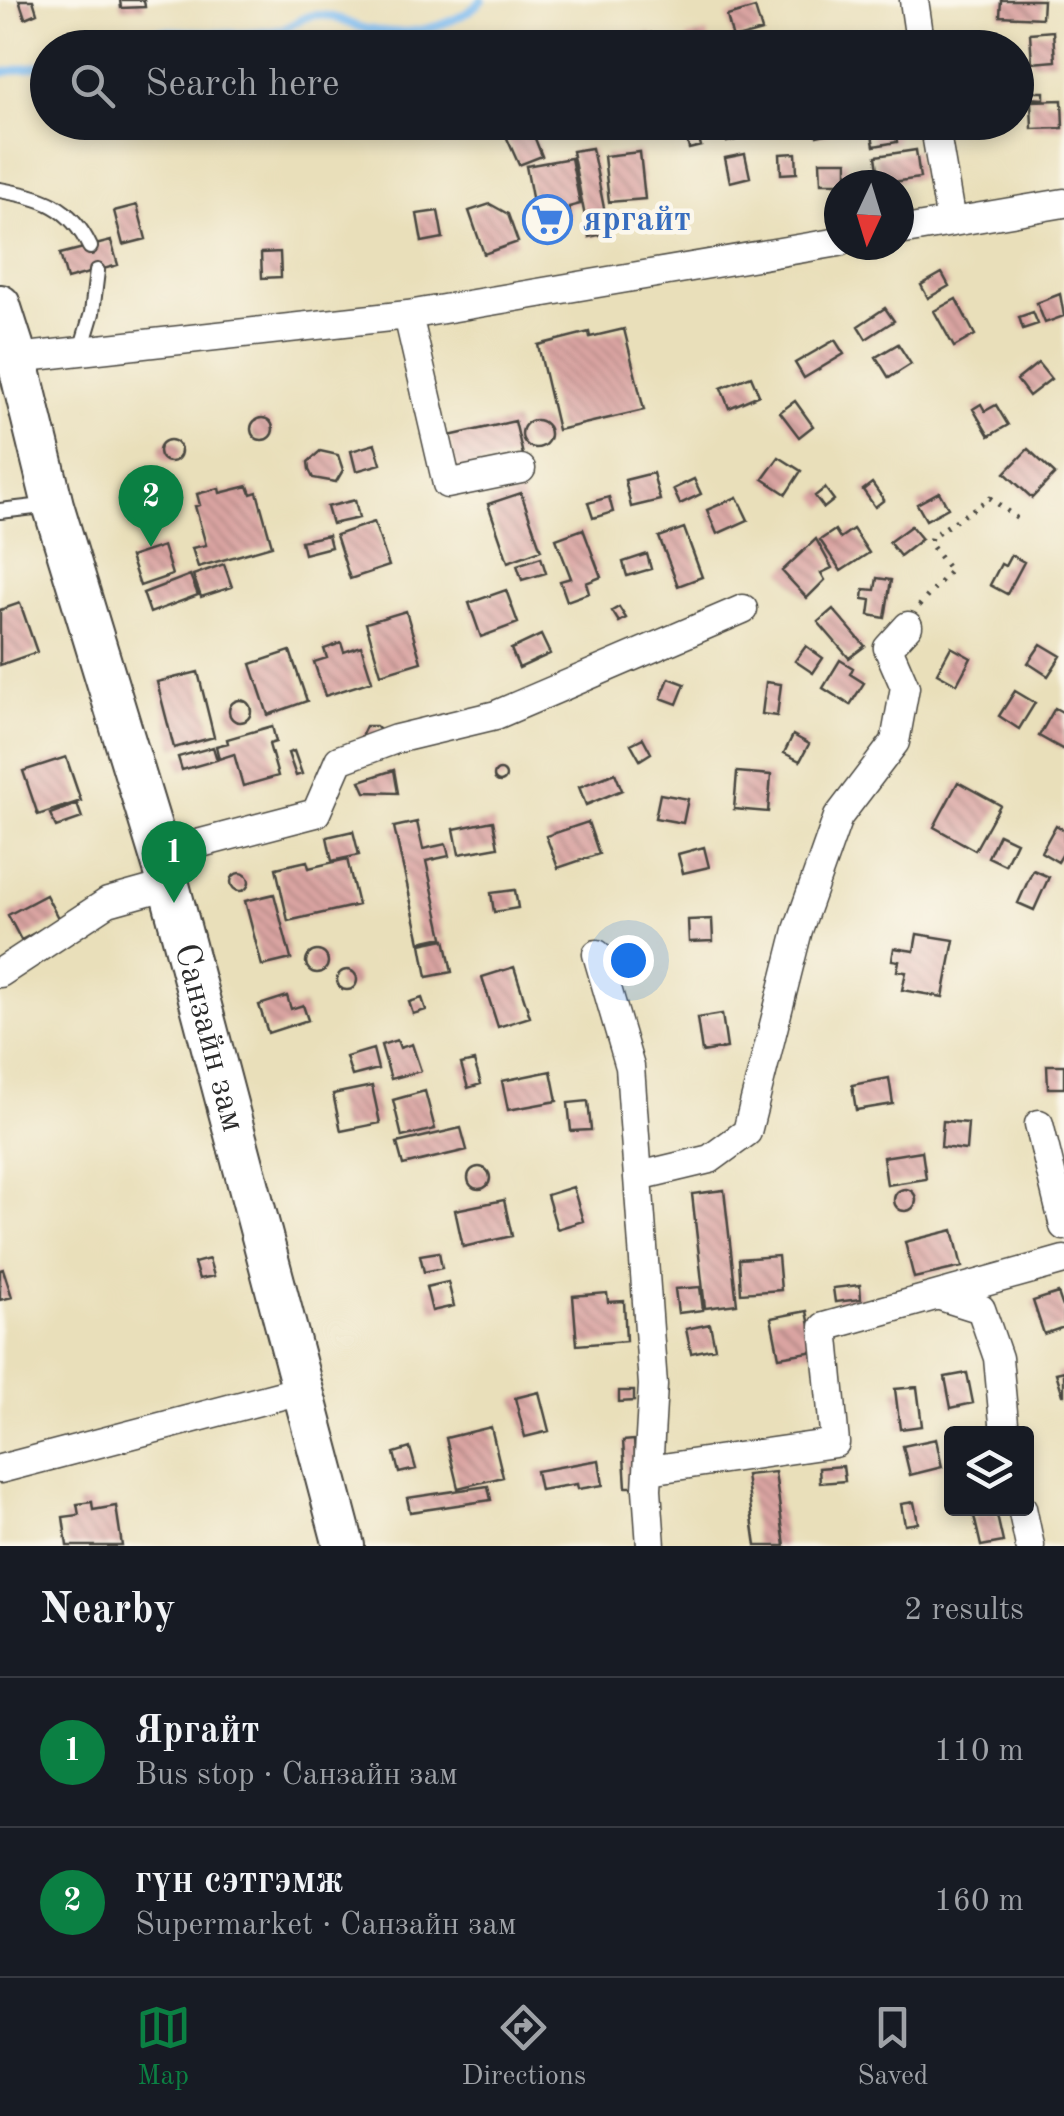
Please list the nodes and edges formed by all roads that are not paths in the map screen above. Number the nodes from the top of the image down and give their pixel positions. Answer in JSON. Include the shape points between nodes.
{"nodes":[{"id":1,"x":914,"y":0,"type":"edge"},
{"id":2,"x":919,"y":30,"type":"edge"},
{"id":3,"x":937,"y":140,"type":"edge"},
{"id":4,"x":0,"y":190,"type":"edge"},
{"id":5,"x":1064,"y":203,"type":"edge"},
{"id":6,"x":952,"y":222,"type":"junction"},
{"id":7,"x":914,"y":229,"type":"edge"},
{"id":8,"x":824,"y":245,"type":"edge"},
{"id":9,"x":90,"y":247,"type":"dead end"},
{"id":10,"x":97,"y":271,"type":"dead end"},
{"id":11,"x":0,"y":304,"type":"edge"},
{"id":12,"x":408,"y":316,"type":"junction"},
{"id":13,"x":81,"y":350,"type":"junction"},
{"id":14,"x":9,"y":363,"type":"edge"},
{"id":15,"x":520,"y":469,"type":"dead end"},
{"id":16,"x":53,"y":505,"type":"junction"},
{"id":17,"x":0,"y":512,"type":"edge"},
{"id":18,"x":743,"y":609,"type":"dead end"},
{"id":19,"x":908,"y":626,"type":"road end"},
{"id":20,"x":164,"y":870,"type":"junction"},
{"id":21,"x":597,"y":954,"type":"dead end"},
{"id":22,"x":0,"y":973,"type":"edge"},
{"id":23,"x":1039,"y":1124,"type":"dead end"},
{"id":24,"x":639,"y":1176,"type":"junction"},
{"id":25,"x":1064,"y":1226,"type":"edge"},
{"id":26,"x":1064,"y":1260,"type":"edge"},
{"id":27,"x":938,"y":1296,"type":"junction"},
{"id":28,"x":301,"y":1390,"type":"junction"},
{"id":29,"x":1004,"y":1426,"type":"edge"},
{"id":30,"x":0,"y":1470,"type":"edge"},
{"id":31,"x":649,"y":1470,"type":"junction"},
{"id":32,"x":1024,"y":1516,"type":"edge"},
{"id":33,"x":344,"y":1546,"type":"edge"},
{"id":34,"x":651,"y":1546,"type":"edge"},
{"id":35,"x":1030,"y":1546,"type":"edge"}],
"edges":[{"from":1,"to":2,"type":"street"},
{"from":3,"to":6,"type":"street"},
{"from":4,"to":9,"type":"lane","via":[[64,210]]},
{"from":5,"to":6,"type":"street"},
{"from":6,"to":7,"type":"street"},
{"from":8,"to":12,"type":"street"},
{"from":10,"to":13,"type":"lane"},
{"from":11,"to":14,"type":"main road","name":"Санзайн зам"},
{"from":12,"to":13,"type":"street"},
{"from":12,"to":15,"type":"street","via":[[447,484]]},
{"from":13,"to":14,"type":"street"},
{"from":14,"to":16,"type":"main road","name":"Санзайн зам"},
{"from":16,"to":17,"type":"lane"},
{"from":16,"to":20,"type":"main road","name":"Санзайн зам"},
{"from":18,"to":20,"type":"street","via":[[496,715],[339,760],[316,813]]},
{"from":19,"to":24,"type":"street","via":[[888,648],[905,687],[896,742],[838,817],[798,930],[748,1132],[710,1159]]},
{"from":20,"to":22,"type":"street"},
{"from":20,"to":28,"type":"main road","name":"Санзайн зам"},
{"from":21,"to":24,"type":"street","via":[[630,1068]]},
{"from":23,"to":25,"type":"street"},
{"from":24,"to":31,"type":"street","via":[[653,1385]]},
{"from":26,"to":27,"type":"street"},
{"from":27,"to":29,"type":"street","via":[[981,1309],[998,1358]]},
{"from":27,"to":31,"type":"street","via":[[824,1327],[834,1442]]},
{"from":28,"to":30,"type":"street"},
{"from":28,"to":33,"type":"main road","name":"Санзайн зам"},
{"from":31,"to":34,"type":"street"},
{"from":32,"to":35,"type":"street"}]}
